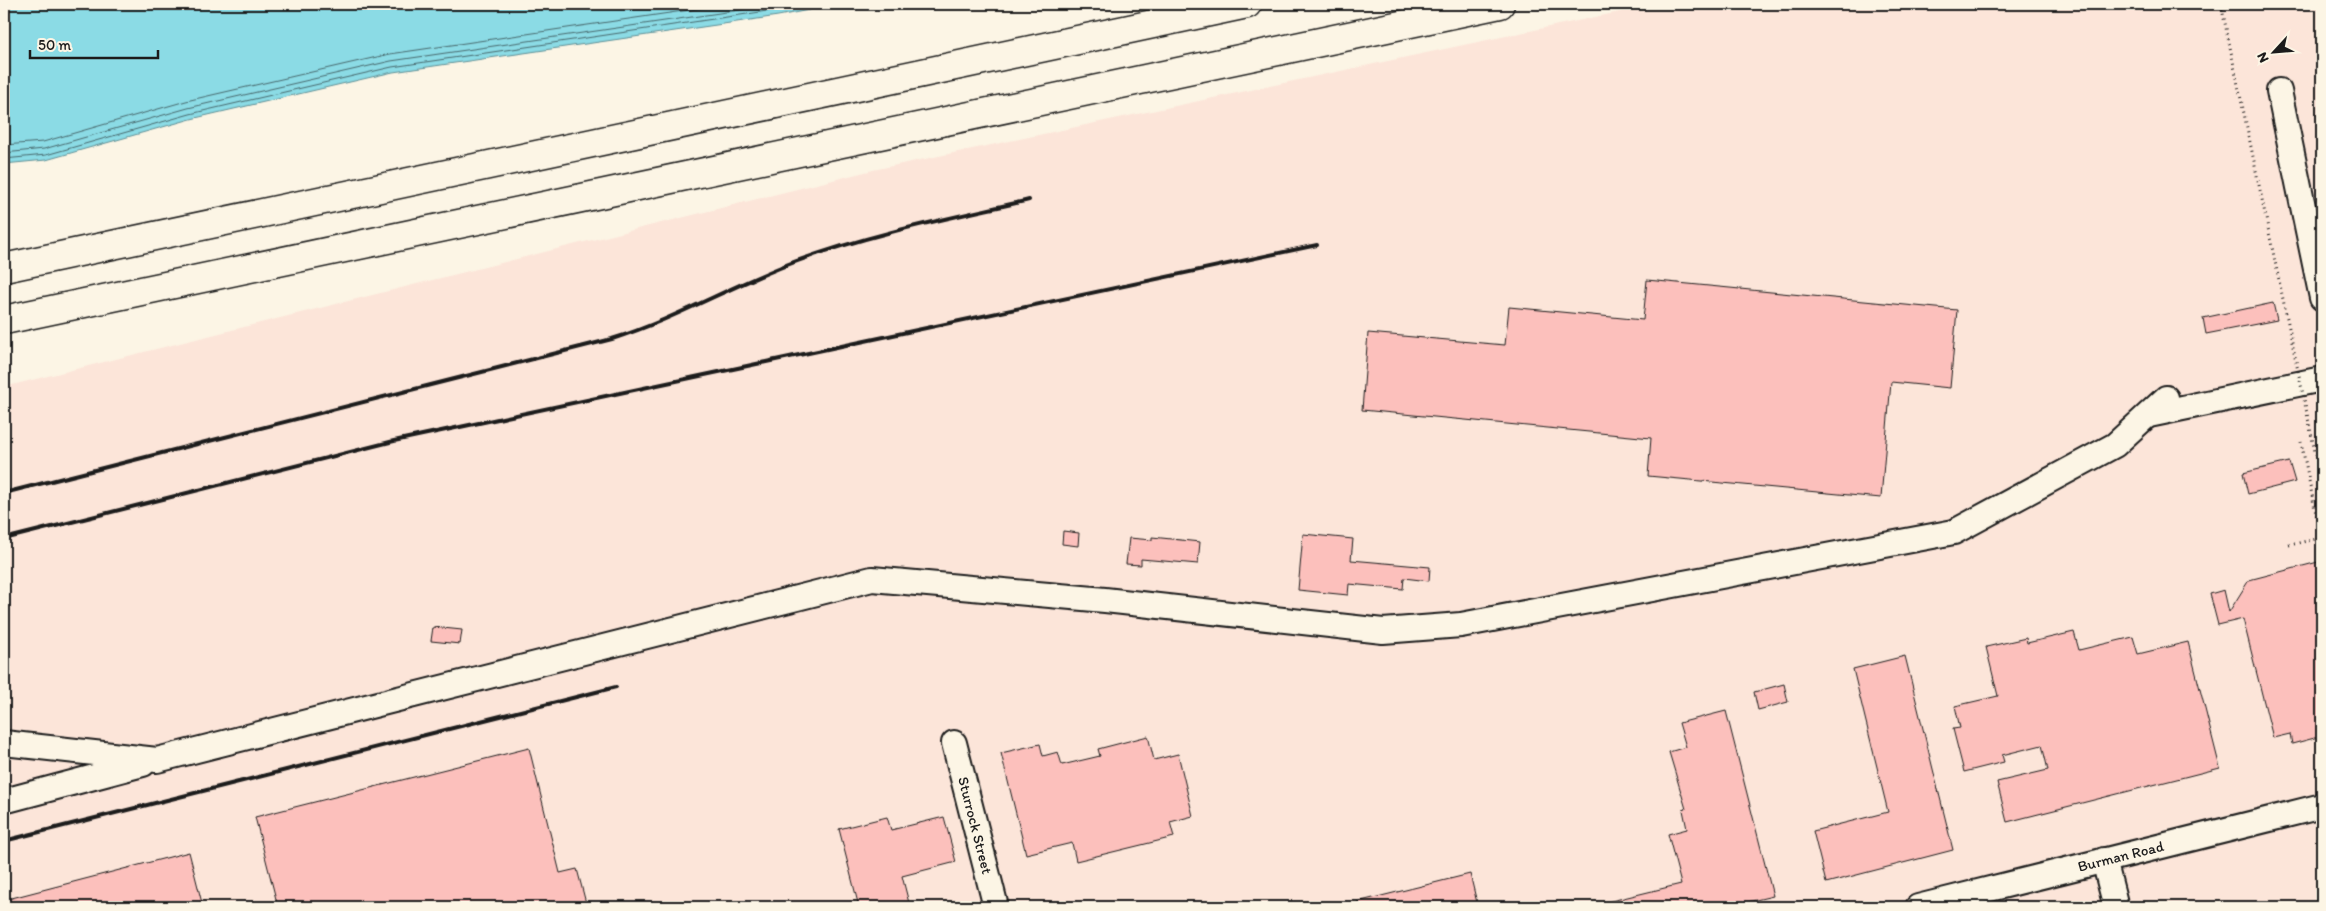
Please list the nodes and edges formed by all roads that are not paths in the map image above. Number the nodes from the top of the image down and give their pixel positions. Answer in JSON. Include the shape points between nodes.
{"nodes":[{"id":1,"x":1248,"y":4,"type":"edge"},
{"id":2,"x":1500,"y":4,"type":"edge"},
{"id":3,"x":2279,"y":90,"type":"dead end"},
{"id":4,"x":4,"y":268,"type":"edge"},
{"id":5,"x":2322,"y":298,"type":"edge"},
{"id":6,"x":4,"y":320,"type":"edge"},
{"id":7,"x":2322,"y":379,"type":"edge"},
{"id":8,"x":2166,"y":398,"type":"dead end"},
{"id":9,"x":2149,"y":414,"type":"junction"},
{"id":10,"x":4,"y":743,"type":"edge"},
{"id":11,"x":954,"y":743,"type":"dead end"},
{"id":12,"x":157,"y":760,"type":"junction"},
{"id":13,"x":4,"y":801,"type":"edge"},
{"id":14,"x":2322,"y":806,"type":"edge"},
{"id":15,"x":2104,"y":860,"type":"junction"},
{"id":16,"x":996,"y":907,"type":"edge"},
{"id":17,"x":1918,"y":907,"type":"edge"},
{"id":18,"x":2116,"y":907,"type":"edge"}],
"edges":[{"from":1,"to":4,"type":"highway"},
{"from":2,"to":6,"type":"highway"},
{"from":3,"to":5,"type":"street"},
{"from":7,"to":9,"type":"street"},
{"from":8,"to":9,"type":"street"},
{"from":9,"to":12,"type":"street","via":[[2115,445],[1954,532],[1461,625],[1383,631],[872,578]]},
{"from":10,"to":12,"type":"street"},
{"from":11,"to":16,"type":"street","name":"Sturrock Street"},
{"from":12,"to":13,"type":"street"},
{"from":14,"to":15,"type":"street","name":"Burman Road"},
{"from":15,"to":17,"type":"street","name":"Burman Road"},
{"from":15,"to":18,"type":"street"}]}
